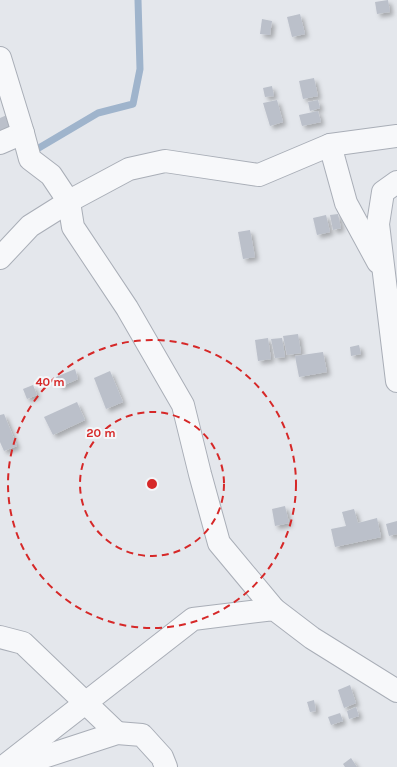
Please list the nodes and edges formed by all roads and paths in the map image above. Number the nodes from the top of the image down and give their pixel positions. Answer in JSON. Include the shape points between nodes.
{"nodes":[{"id":1,"x":0,"y":58,"type":"edge"},
{"id":2,"x":23,"y":133,"type":"junction"},
{"id":3,"x":397,"y":136,"type":"edge"},
{"id":4,"x":0,"y":143,"type":"edge"},
{"id":5,"x":330,"y":145,"type":"junction"},
{"id":6,"x":397,"y":182,"type":"edge"},
{"id":7,"x":69,"y":202,"type":"junction"},
{"id":8,"x":0,"y":258,"type":"edge"},
{"id":9,"x":383,"y":272,"type":"junction"},
{"id":10,"x":397,"y":381,"type":"edge"},
{"id":11,"x":274,"y":609,"type":"junction"},
{"id":12,"x":0,"y":637,"type":"edge"},
{"id":13,"x":397,"y":691,"type":"edge"},
{"id":14,"x":85,"y":703,"type":"junction"},
{"id":15,"x":117,"y":733,"type":"junction"},
{"id":16,"x":3,"y":767,"type":"edge"},
{"id":17,"x":13,"y":767,"type":"edge"},
{"id":18,"x":166,"y":767,"type":"edge"}],
"edges":[{"from":1,"to":2,"type":"street"},
{"from":2,"to":4,"type":"street"},
{"from":2,"to":7,"type":"street","via":[[30,159],[51,175]]},
{"from":3,"to":5,"type":"street"},
{"from":5,"to":7,"type":"street","via":[[259,175],[165,161],[128,169]]},
{"from":5,"to":9,"type":"street","via":[[346,203]]},
{"from":6,"to":9,"type":"street","via":[[383,192],[378,224]]},
{"from":7,"to":8,"type":"street","via":[[30,226]]},
{"from":7,"to":11,"type":"street","via":[[73,227],[127,308],[183,405],[219,543]]},
{"from":9,"to":10,"type":"street"},
{"from":11,"to":13,"type":"street","via":[[312,638]]},
{"from":11,"to":14,"type":"street","via":[[193,619]]},
{"from":12,"to":14,"type":"street","via":[[23,643]]},
{"from":14,"to":15,"type":"street"},
{"from":14,"to":16,"type":"street"},
{"from":15,"to":17,"type":"street"},
{"from":15,"to":18,"type":"street","via":[[142,735],[162,757]]}]}
